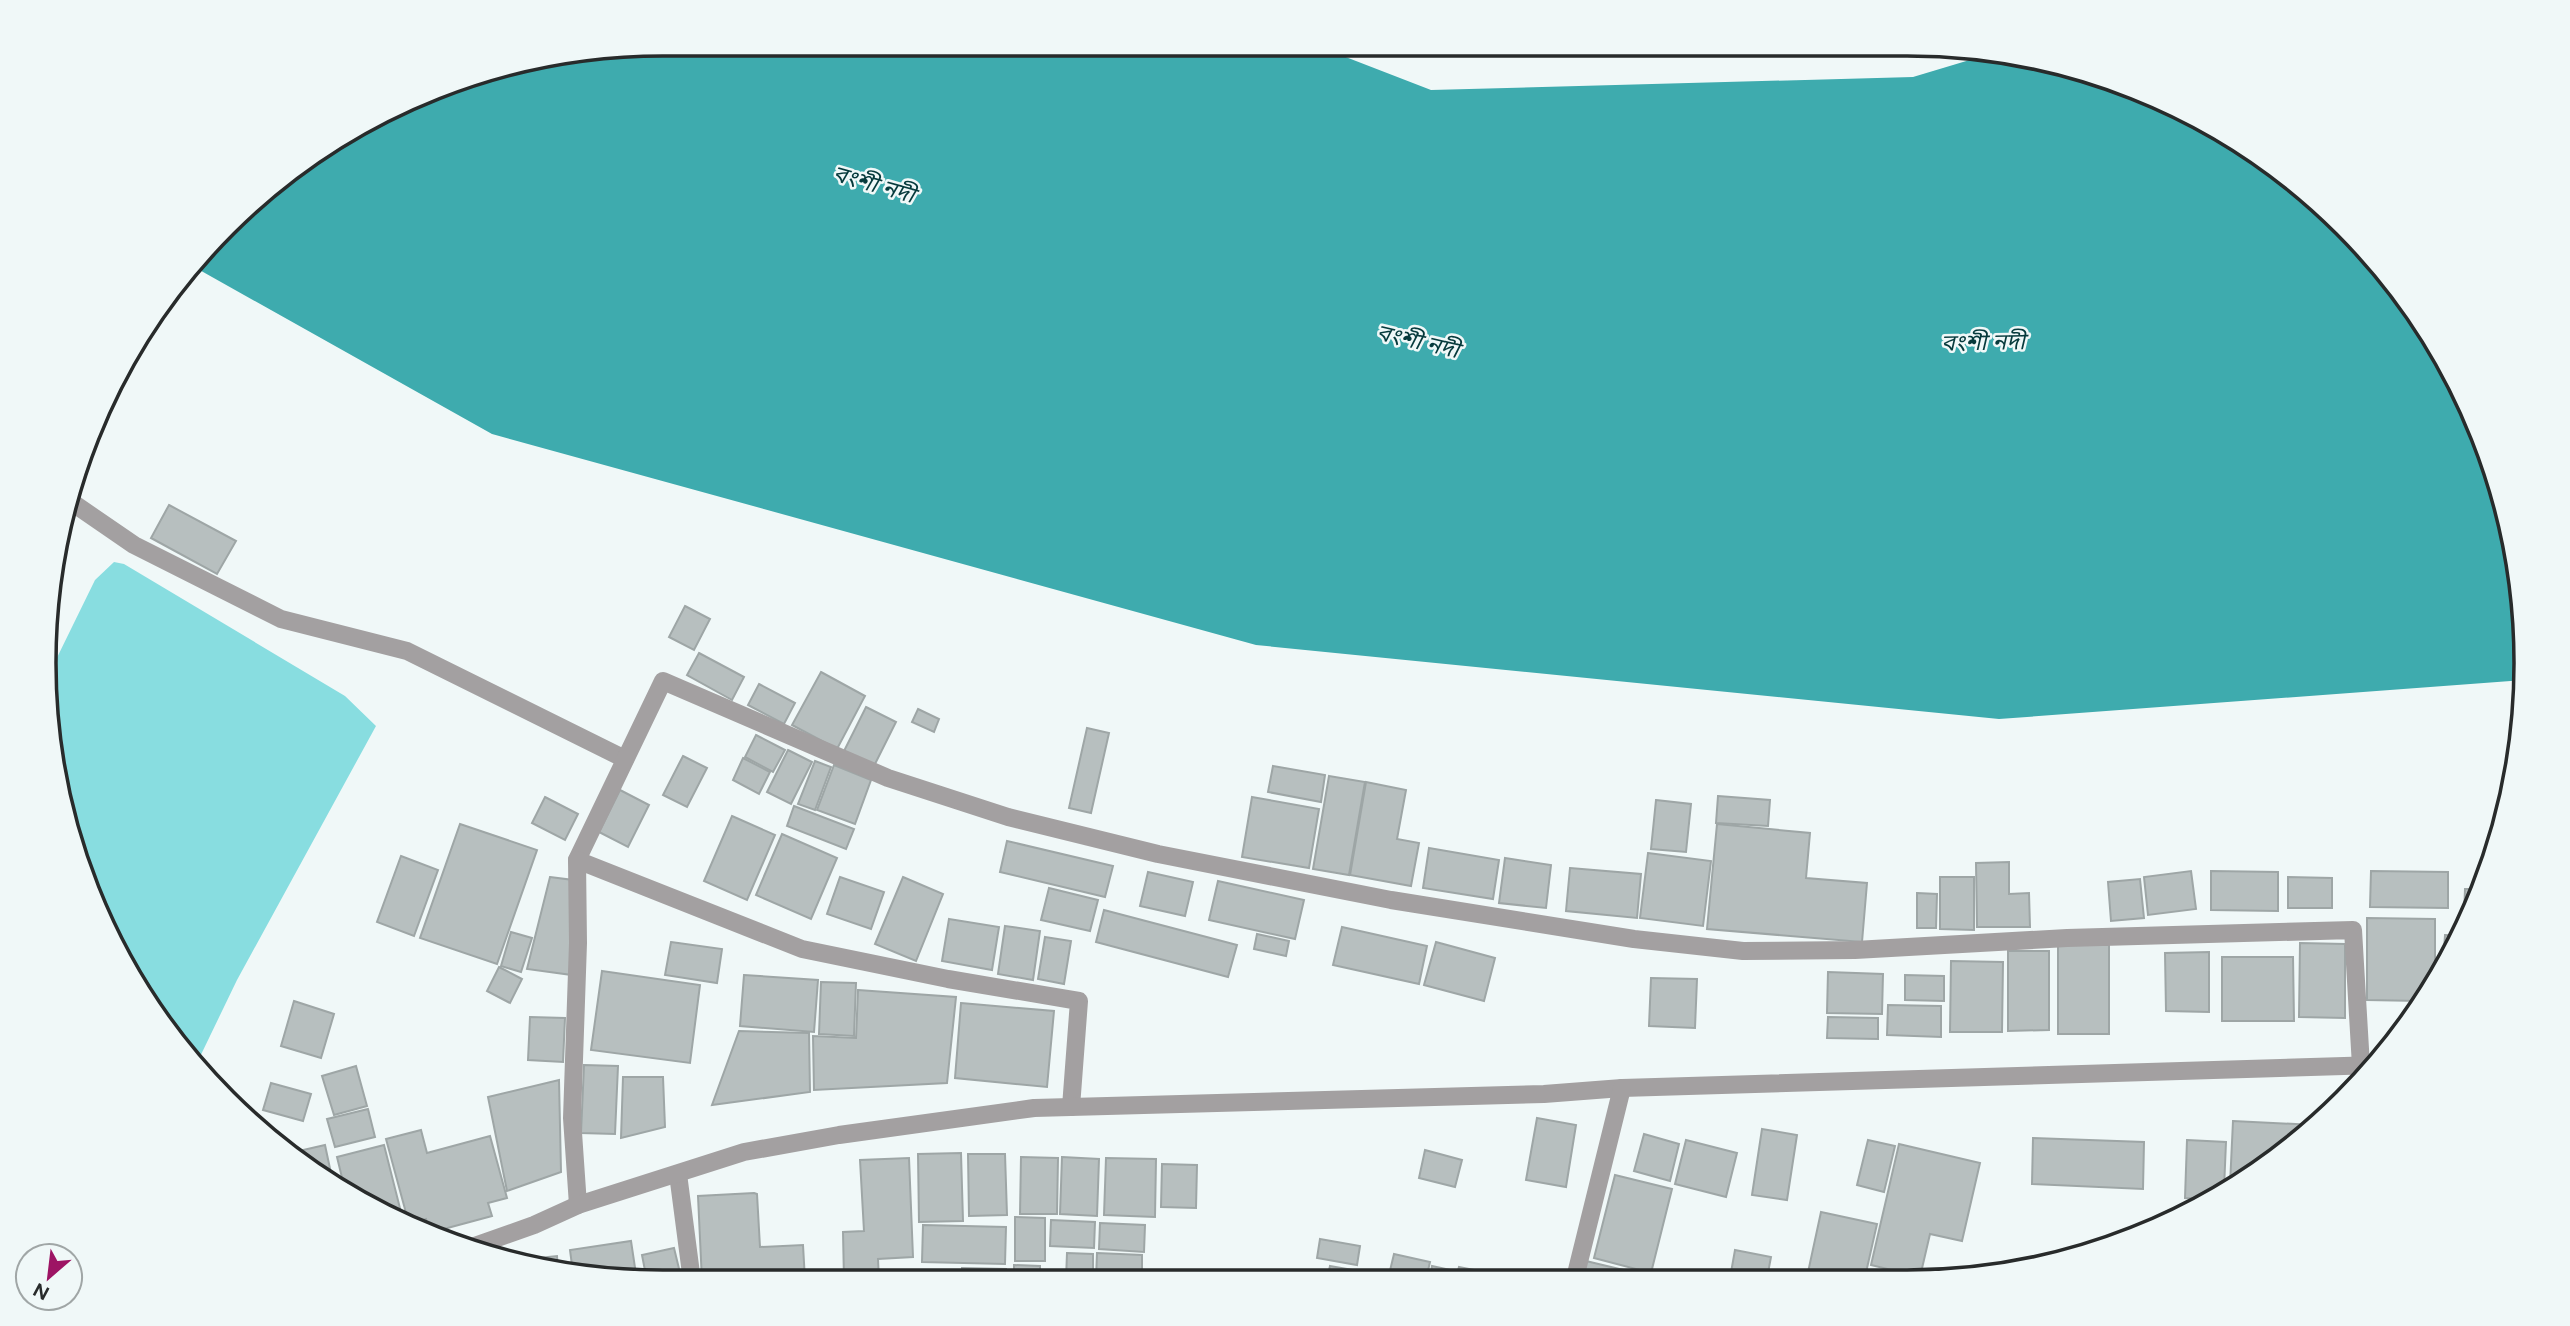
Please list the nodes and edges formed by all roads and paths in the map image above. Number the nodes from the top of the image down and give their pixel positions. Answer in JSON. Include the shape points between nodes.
{"nodes":[{"id":1,"x":77,"y":506,"type":"edge"},
{"id":2,"x":625,"y":759,"type":"junction"},
{"id":3,"x":577,"y":860,"type":"junction"},
{"id":4,"x":2368,"y":1057,"type":"edge"},
{"id":5,"x":2360,"y":1066,"type":"edge"},
{"id":6,"x":1622,"y":1088,"type":"junction"},
{"id":7,"x":1071,"y":1107,"type":"junction"},
{"id":8,"x":678,"y":1174,"type":"junction"},
{"id":9,"x":578,"y":1205,"type":"junction"},
{"id":10,"x":484,"y":1243,"type":"edge"},
{"id":11,"x":691,"y":1270,"type":"edge"},
{"id":12,"x":1577,"y":1270,"type":"edge"}],
"edges":[{"from":1,"to":2,"type":"street","via":[[134,545],[281,619],[407,651]]},
{"from":2,"to":3,"type":"street"},
{"from":2,"to":4,"type":"street","via":[[663,681],[888,778],[1008,817],[1158,854],[1391,900],[1634,939],[1743,951],[1855,950],[2067,937],[2353,930]]},
{"from":3,"to":7,"type":"street","via":[[802,948],[1079,1001]]},
{"from":3,"to":9,"type":"street","via":[[572,1118]]},
{"from":5,"to":6,"type":"street"},
{"from":6,"to":7,"type":"street"},
{"from":6,"to":12,"type":"street"},
{"from":7,"to":8,"type":"street","via":[[839,1135],[744,1152]]},
{"from":8,"to":9,"type":"street"},
{"from":8,"to":11,"type":"street"},
{"from":9,"to":10,"type":"street"}]}
